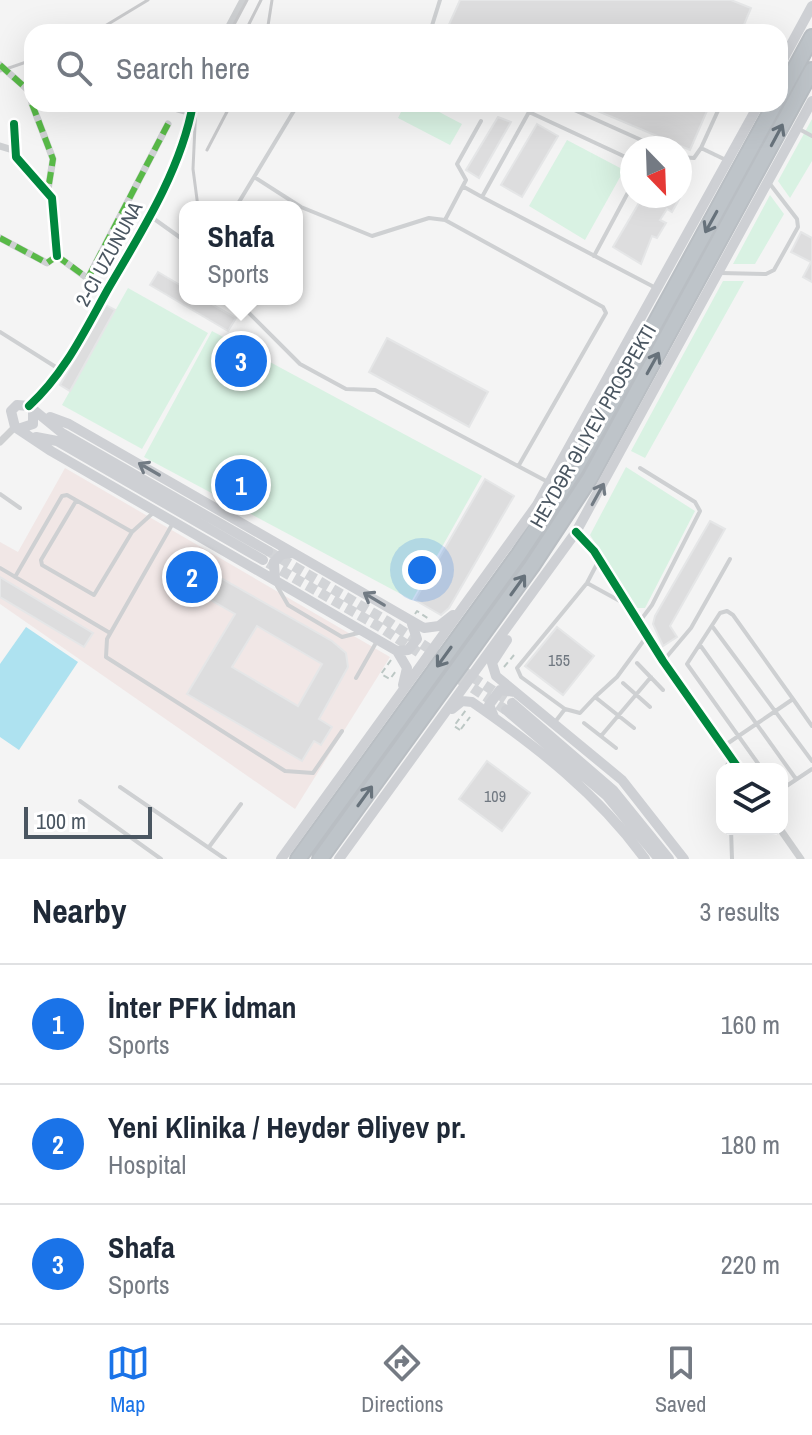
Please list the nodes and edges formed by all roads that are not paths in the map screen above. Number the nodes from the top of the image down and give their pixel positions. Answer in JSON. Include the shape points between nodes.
{"nodes":[{"id":1,"x":243,"y":0,"type":"edge"},
{"id":2,"x":440,"y":0,"type":"edge"},
{"id":3,"x":812,"y":6,"type":"edge"},
{"id":4,"x":230,"y":24,"type":"edge"},
{"id":5,"x":432,"y":24,"type":"edge"},
{"id":6,"x":812,"y":37,"type":"edge"},
{"id":7,"x":788,"y":50,"type":"edge"},
{"id":8,"x":0,"y":65,"type":"edge"},
{"id":9,"x":812,"y":70,"type":"edge"},
{"id":10,"x":788,"y":81,"type":"edge"},
{"id":11,"x":24,"y":86,"type":"edge"},
{"id":12,"x":812,"y":101,"type":"edge"},
{"id":13,"x":35,"y":112,"type":"edge"},
{"id":14,"x":188,"y":112,"type":"edge"},
{"id":15,"x":293,"y":112,"type":"edge"},
{"id":16,"x":579,"y":112,"type":"edge"},
{"id":17,"x":717,"y":112,"type":"edge"},
{"id":18,"x":755,"y":112,"type":"edge"},
{"id":19,"x":771,"y":112,"type":"edge"},
{"id":20,"x":191,"y":113,"type":"joint"},
{"id":21,"x":481,"y":121,"type":"dead end"},
{"id":22,"x":14,"y":124,"type":"dead end"},
{"id":23,"x":168,"y":124,"type":"dead end"},
{"id":24,"x":797,"y":128,"type":"junction"},
{"id":25,"x":632,"y":136,"type":"edge"},
{"id":26,"x":812,"y":136,"type":"edge"},
{"id":27,"x":0,"y":146,"type":"edge"},
{"id":28,"x":701,"y":148,"type":"junction"},
{"id":29,"x":16,"y":151,"type":"junction"},
{"id":30,"x":620,"y":154,"type":"edge"},
{"id":31,"x":692,"y":158,"type":"edge"},
{"id":32,"x":728,"y":161,"type":"junction"},
{"id":33,"x":254,"y":177,"type":"junction"},
{"id":34,"x":768,"y":181,"type":"junction"},
{"id":35,"x":464,"y":187,"type":"junction"},
{"id":36,"x":48,"y":190,"type":"junction"},
{"id":37,"x":482,"y":197,"type":"junction"},
{"id":38,"x":240,"y":201,"type":"edge"},
{"id":39,"x":292,"y":201,"type":"edge"},
{"id":40,"x":620,"y":207,"type":"edge"},
{"id":41,"x":303,"y":208,"type":"edge"},
{"id":42,"x":150,"y":216,"type":"junction"},
{"id":43,"x":445,"y":220,"type":"junction"},
{"id":44,"x":179,"y":237,"type":"edge"},
{"id":45,"x":0,"y":238,"type":"edge"},
{"id":46,"x":57,"y":256,"type":"junction"},
{"id":47,"x":594,"y":256,"type":"junction"},
{"id":48,"x":719,"y":273,"type":"junction"},
{"id":49,"x":88,"y":278,"type":"junction"},
{"id":50,"x":658,"y":289,"type":"junction"},
{"id":51,"x":106,"y":292,"type":"junction"},
{"id":52,"x":241,"y":305,"type":"edge"},
{"id":53,"x":0,"y":332,"type":"edge"},
{"id":54,"x":61,"y":371,"type":"junction"},
{"id":55,"x":31,"y":407,"type":"junction"},
{"id":56,"x":46,"y":416,"type":"junction"},
{"id":57,"x":16,"y":428,"type":"junction"},
{"id":58,"x":34,"y":437,"type":"junction"},
{"id":59,"x":0,"y":442,"type":"edge"},
{"id":60,"x":519,"y":465,"type":"junction"},
{"id":61,"x":640,"y":468,"type":"dead end"},
{"id":62,"x":550,"y":483,"type":"junction"},
{"id":63,"x":0,"y":494,"type":"edge"},
{"id":64,"x":76,"y":501,"type":"junction"},
{"id":65,"x":20,"y":508,"type":"dead end"},
{"id":66,"x":155,"y":511,"type":"junction"},
{"id":67,"x":174,"y":521,"type":"junction"},
{"id":68,"x":132,"y":532,"type":"junction"},
{"id":69,"x":576,"y":532,"type":"junction"},
{"id":70,"x":565,"y":550,"type":"junction"},
{"id":71,"x":295,"y":553,"type":"junction"},
{"id":72,"x":730,"y":559,"type":"dead end"},
{"id":73,"x":599,"y":560,"type":"junction"},
{"id":74,"x":0,"y":568,"type":"edge"},
{"id":75,"x":15,"y":577,"type":"junction"},
{"id":76,"x":275,"y":580,"type":"junction"},
{"id":77,"x":587,"y":583,"type":"junction"},
{"id":78,"x":627,"y":605,"type":"junction"},
{"id":79,"x":464,"y":606,"type":"junction"},
{"id":80,"x":414,"y":616,"type":"junction"},
{"id":81,"x":638,"y":623,"type":"junction"},
{"id":82,"x":712,"y":626,"type":"junction"},
{"id":83,"x":364,"y":631,"type":"junction"},
{"id":84,"x":110,"y":633,"type":"junction"},
{"id":85,"x":647,"y":636,"type":"junction"},
{"id":86,"x":378,"y":639,"type":"junction"},
{"id":87,"x":700,"y":645,"type":"junction"},
{"id":88,"x":397,"y":651,"type":"junction"},
{"id":89,"x":663,"y":661,"type":"junction"},
{"id":90,"x":637,"y":663,"type":"dead end"},
{"id":91,"x":651,"y":677,"type":"junction"},
{"id":92,"x":356,"y":678,"type":"dead end"},
{"id":93,"x":623,"y":683,"type":"dead end"},
{"id":94,"x":663,"y":690,"type":"dead end"},
{"id":95,"x":517,"y":692,"type":"junction"},
{"id":96,"x":636,"y":694,"type":"junction"},
{"id":97,"x":399,"y":695,"type":"junction"},
{"id":98,"x":595,"y":697,"type":"junction"},
{"id":99,"x":793,"y":699,"type":"junction"},
{"id":100,"x":650,"y":707,"type":"dead end"},
{"id":101,"x":565,"y":709,"type":"junction"},
{"id":102,"x":776,"y":711,"type":"junction"},
{"id":103,"x":618,"y":715,"type":"junction"},
{"id":104,"x":441,"y":718,"type":"junction"},
{"id":105,"x":495,"y":718,"type":"junction"},
{"id":106,"x":555,"y":722,"type":"junction"},
{"id":107,"x":584,"y":723,"type":"dead end"},
{"id":108,"x":756,"y":724,"type":"junction"},
{"id":109,"x":812,"y":726,"type":"edge"},
{"id":110,"x":634,"y":728,"type":"dead end"},
{"id":111,"x":342,"y":731,"type":"dead end"},
{"id":112,"x":601,"y":736,"type":"junction"},
{"id":113,"x":738,"y":736,"type":"junction"},
{"id":114,"x":723,"y":747,"type":"junction"},
{"id":115,"x":616,"y":748,"type":"dead end"},
{"id":116,"x":731,"y":758,"type":"junction"},
{"id":117,"x":812,"y":761,"type":"edge"},
{"id":118,"x":728,"y":763,"type":"edge"},
{"id":119,"x":735,"y":763,"type":"edge"},
{"id":120,"x":758,"y":763,"type":"edge"},
{"id":121,"x":812,"y":769,"type":"edge"},
{"id":122,"x":796,"y":779,"type":"junction"},
{"id":123,"x":788,"y":785,"type":"edge"},
{"id":124,"x":120,"y":787,"type":"dead end"},
{"id":125,"x":80,"y":801,"type":"dead end"},
{"id":126,"x":241,"y":804,"type":"dead end"},
{"id":127,"x":731,"y":835,"type":"edge"},
{"id":128,"x":784,"y":835,"type":"edge"},
{"id":129,"x":209,"y":848,"type":"junction"},
{"id":130,"x":161,"y":859,"type":"edge"},
{"id":131,"x":225,"y":859,"type":"edge"},
{"id":132,"x":281,"y":859,"type":"edge"},
{"id":133,"x":298,"y":859,"type":"edge"},
{"id":134,"x":320,"y":859,"type":"edge"},
{"id":135,"x":339,"y":859,"type":"edge"},
{"id":136,"x":645,"y":859,"type":"edge"},
{"id":137,"x":659,"y":859,"type":"edge"},
{"id":138,"x":669,"y":859,"type":"edge"},
{"id":139,"x":684,"y":859,"type":"edge"},
{"id":140,"x":732,"y":859,"type":"edge"},
{"id":141,"x":801,"y":859,"type":"edge"}],
"edges":[{"from":1,"to":4,"type":"street"},
{"from":2,"to":5,"type":"lane"},
{"from":3,"to":7,"type":"main road"},
{"from":6,"to":10,"type":"highway"},
{"from":8,"to":11,"type":"street"},
{"from":134,"to":9,"type":"highway","name":"HEYDƏR ƏLIYEV PROSPEKTI","one_way":true,"via":[[590,478]]},
{"from":12,"to":24,"type":"main road"},
{"from":13,"to":36,"type":"street","via":[[53,159]]},
{"from":14,"to":20,"type":"street"},
{"from":15,"to":33,"type":"lane"},
{"from":16,"to":25,"type":"lane"},
{"from":17,"to":28,"type":"lane"},
{"from":18,"to":32,"type":"main road"},
{"from":19,"to":133,"type":"highway","name":"HEYDƏR ƏLIYEV PROSPEKTI","one_way":true,"via":[[559,494]]},
{"from":20,"to":42,"type":"street","name":"2-CI UZUNUNA","via":[[185,140]]},
{"from":21,"to":35,"type":"lane","via":[[457,164],[466,177]]},
{"from":22,"to":29,"type":"street"},
{"from":23,"to":49,"type":"street"},
{"from":24,"to":26,"type":"lane"},
{"from":24,"to":34,"type":"main road"},
{"from":27,"to":29,"type":"street"},
{"from":28,"to":31,"type":"lane"},
{"from":28,"to":32,"type":"lane"},
{"from":29,"to":36,"type":"street","via":[[19,162]]},
{"from":30,"to":37,"type":"lane","via":[[529,112]]},
{"from":32,"to":50,"type":"main road"},
{"from":33,"to":38,"type":"lane"},
{"from":33,"to":39,"type":"lane"},
{"from":34,"to":48,"type":"main road"},
{"from":34,"to":48,"type":"lane","via":[[798,227],[774,270]]},
{"from":35,"to":37,"type":"lane"},
{"from":35,"to":43,"type":"lane"},
{"from":36,"to":46,"type":"street"},
{"from":37,"to":47,"type":"lane"},
{"from":40,"to":47,"type":"lane"},
{"from":41,"to":43,"type":"lane","via":[[372,236],[429,218]]},
{"from":42,"to":44,"type":"lane"},
{"from":42,"to":51,"type":"street","name":"2-CI UZUNUNA"},
{"from":43,"to":60,"type":"lane","via":[[605,310]]},
{"from":45,"to":46,"type":"street","via":[[47,263]]},
{"from":46,"to":49,"type":"street"},
{"from":47,"to":50,"type":"lane"},
{"from":69,"to":48,"type":"main road","one_way":true},
{"from":49,"to":51,"type":"street"},
{"from":50,"to":62,"type":"main road"},
{"from":51,"to":54,"type":"street","name":"2-CI UZUNUNA"},
{"from":52,"to":60,"type":"lane","via":[[300,364],[346,389],[375,390]]},
{"from":53,"to":54,"type":"lane"},
{"from":54,"to":55,"type":"street","name":"2-CI UZUNUNA"},
{"from":55,"to":56,"type":"main road"},
{"from":55,"to":57,"type":"main road","via":[[33,424]]},
{"from":55,"to":57,"type":"main road","via":[[14,408],[10,415]]},
{"from":56,"to":58,"type":"main road","via":[[62,433],[266,555],[57,441]]},
{"from":71,"to":56,"type":"main road","one_way":true,"via":[[69,424]]},
{"from":57,"to":58,"type":"main road"},
{"from":57,"to":59,"type":"street"},
{"from":58,"to":66,"type":"main road"},
{"from":60,"to":62,"type":"lane"},
{"from":61,"to":81,"type":"lane","via":[[695,502],[700,511]]},
{"from":62,"to":79,"type":"main road"},
{"from":63,"to":65,"type":"lane"},
{"from":64,"to":68,"type":"lane"},
{"from":64,"to":68,"type":"lane","via":[[41,560],[46,569],[88,594],[99,591]]},
{"from":64,"to":75,"type":"lane","via":[[67,495],[58,500]]},
{"from":66,"to":67,"type":"main road"},
{"from":66,"to":68,"type":"lane"},
{"from":67,"to":76,"type":"main road"},
{"from":67,"to":84,"type":"lane"},
{"from":69,"to":70,"type":"main road"},
{"from":69,"to":73,"type":"street"},
{"from":70,"to":95,"type":"main road","via":[[492,663],[496,676]]},
{"from":70,"to":104,"type":"main road"},
{"from":71,"to":76,"type":"main road","via":[[277,558]]},
{"from":80,"to":71,"type":"main road","one_way":true},
{"from":72,"to":89,"type":"lane","via":[[691,628]]},
{"from":73,"to":77,"type":"lane"},
{"from":73,"to":78,"type":"street"},
{"from":74,"to":75,"type":"lane"},
{"from":75,"to":84,"type":"lane"},
{"from":76,"to":83,"type":"main road"},
{"from":76,"to":83,"type":"lane","via":[[288,605],[342,637]]},
{"from":77,"to":78,"type":"lane"},
{"from":77,"to":101,"type":"lane","via":[[517,668]]},
{"from":78,"to":81,"type":"street"},
{"from":79,"to":80,"type":"main road","via":[[433,629]]},
{"from":79,"to":97,"type":"main road"},
{"from":80,"to":88,"type":"main road","via":[[417,639],[408,650]]},
{"from":81,"to":85,"type":"street"},
{"from":82,"to":87,"type":"lane"},
{"from":82,"to":99,"type":"lane","via":[[720,613],[733,615]]},
{"from":82,"to":102,"type":"lane"},
{"from":83,"to":86,"type":"main road"},
{"from":84,"to":111,"type":"lane","via":[[105,648],[112,663],[285,771],[313,773]]},
{"from":85,"to":89,"type":"street"},
{"from":85,"to":98,"type":"lane"},
{"from":86,"to":88,"type":"main road"},
{"from":86,"to":92,"type":"lane"},
{"from":87,"to":108,"type":"lane"},
{"from":87,"to":113,"type":"lane","via":[[687,664]]},
{"from":88,"to":97,"type":"main road","via":[[407,668]]},
{"from":89,"to":114,"type":"street"},
{"from":90,"to":91,"type":"lane"},
{"from":91,"to":94,"type":"lane"},
{"from":91,"to":96,"type":"lane"},
{"from":93,"to":96,"type":"lane"},
{"from":95,"to":105,"type":"main road","via":[[506,689],[493,695],[489,705]]},
{"from":95,"to":106,"type":"main road"},
{"from":96,"to":100,"type":"lane"},
{"from":96,"to":103,"type":"lane"},
{"from":97,"to":132,"type":"main road"},
{"from":98,"to":101,"type":"lane","via":[[580,713]]},
{"from":98,"to":103,"type":"lane"},
{"from":99,"to":102,"type":"lane"},
{"from":99,"to":109,"type":"lane"},
{"from":101,"to":106,"type":"lane"},
{"from":102,"to":108,"type":"lane"},
{"from":102,"to":117,"type":"lane"},
{"from":103,"to":110,"type":"lane"},
{"from":103,"to":112,"type":"lane"},
{"from":104,"to":105,"type":"main road","via":[[466,700]]},
{"from":104,"to":135,"type":"main road"},
{"from":105,"to":136,"type":"main road","via":[[581,786]]},
{"from":106,"to":139,"type":"main road","via":[[622,780]]},
{"from":107,"to":112,"type":"lane"},
{"from":108,"to":113,"type":"lane"},
{"from":108,"to":122,"type":"lane"},
{"from":112,"to":115,"type":"lane"},
{"from":113,"to":114,"type":"lane"},
{"from":113,"to":120,"type":"lane"},
{"from":114,"to":116,"type":"street"},
{"from":116,"to":118,"type":"lane"},
{"from":116,"to":119,"type":"street"},
{"from":121,"to":122,"type":"lane"},
{"from":122,"to":123,"type":"lane"},
{"from":124,"to":129,"type":"lane"},
{"from":125,"to":130,"type":"lane"},
{"from":126,"to":129,"type":"lane"},
{"from":127,"to":140,"type":"lane"},
{"from":128,"to":141,"type":"street"},
{"from":129,"to":131,"type":"lane"},
{"from":137,"to":138,"type":"main road","via":[[607,796],[509,706],[613,790]]}]}
